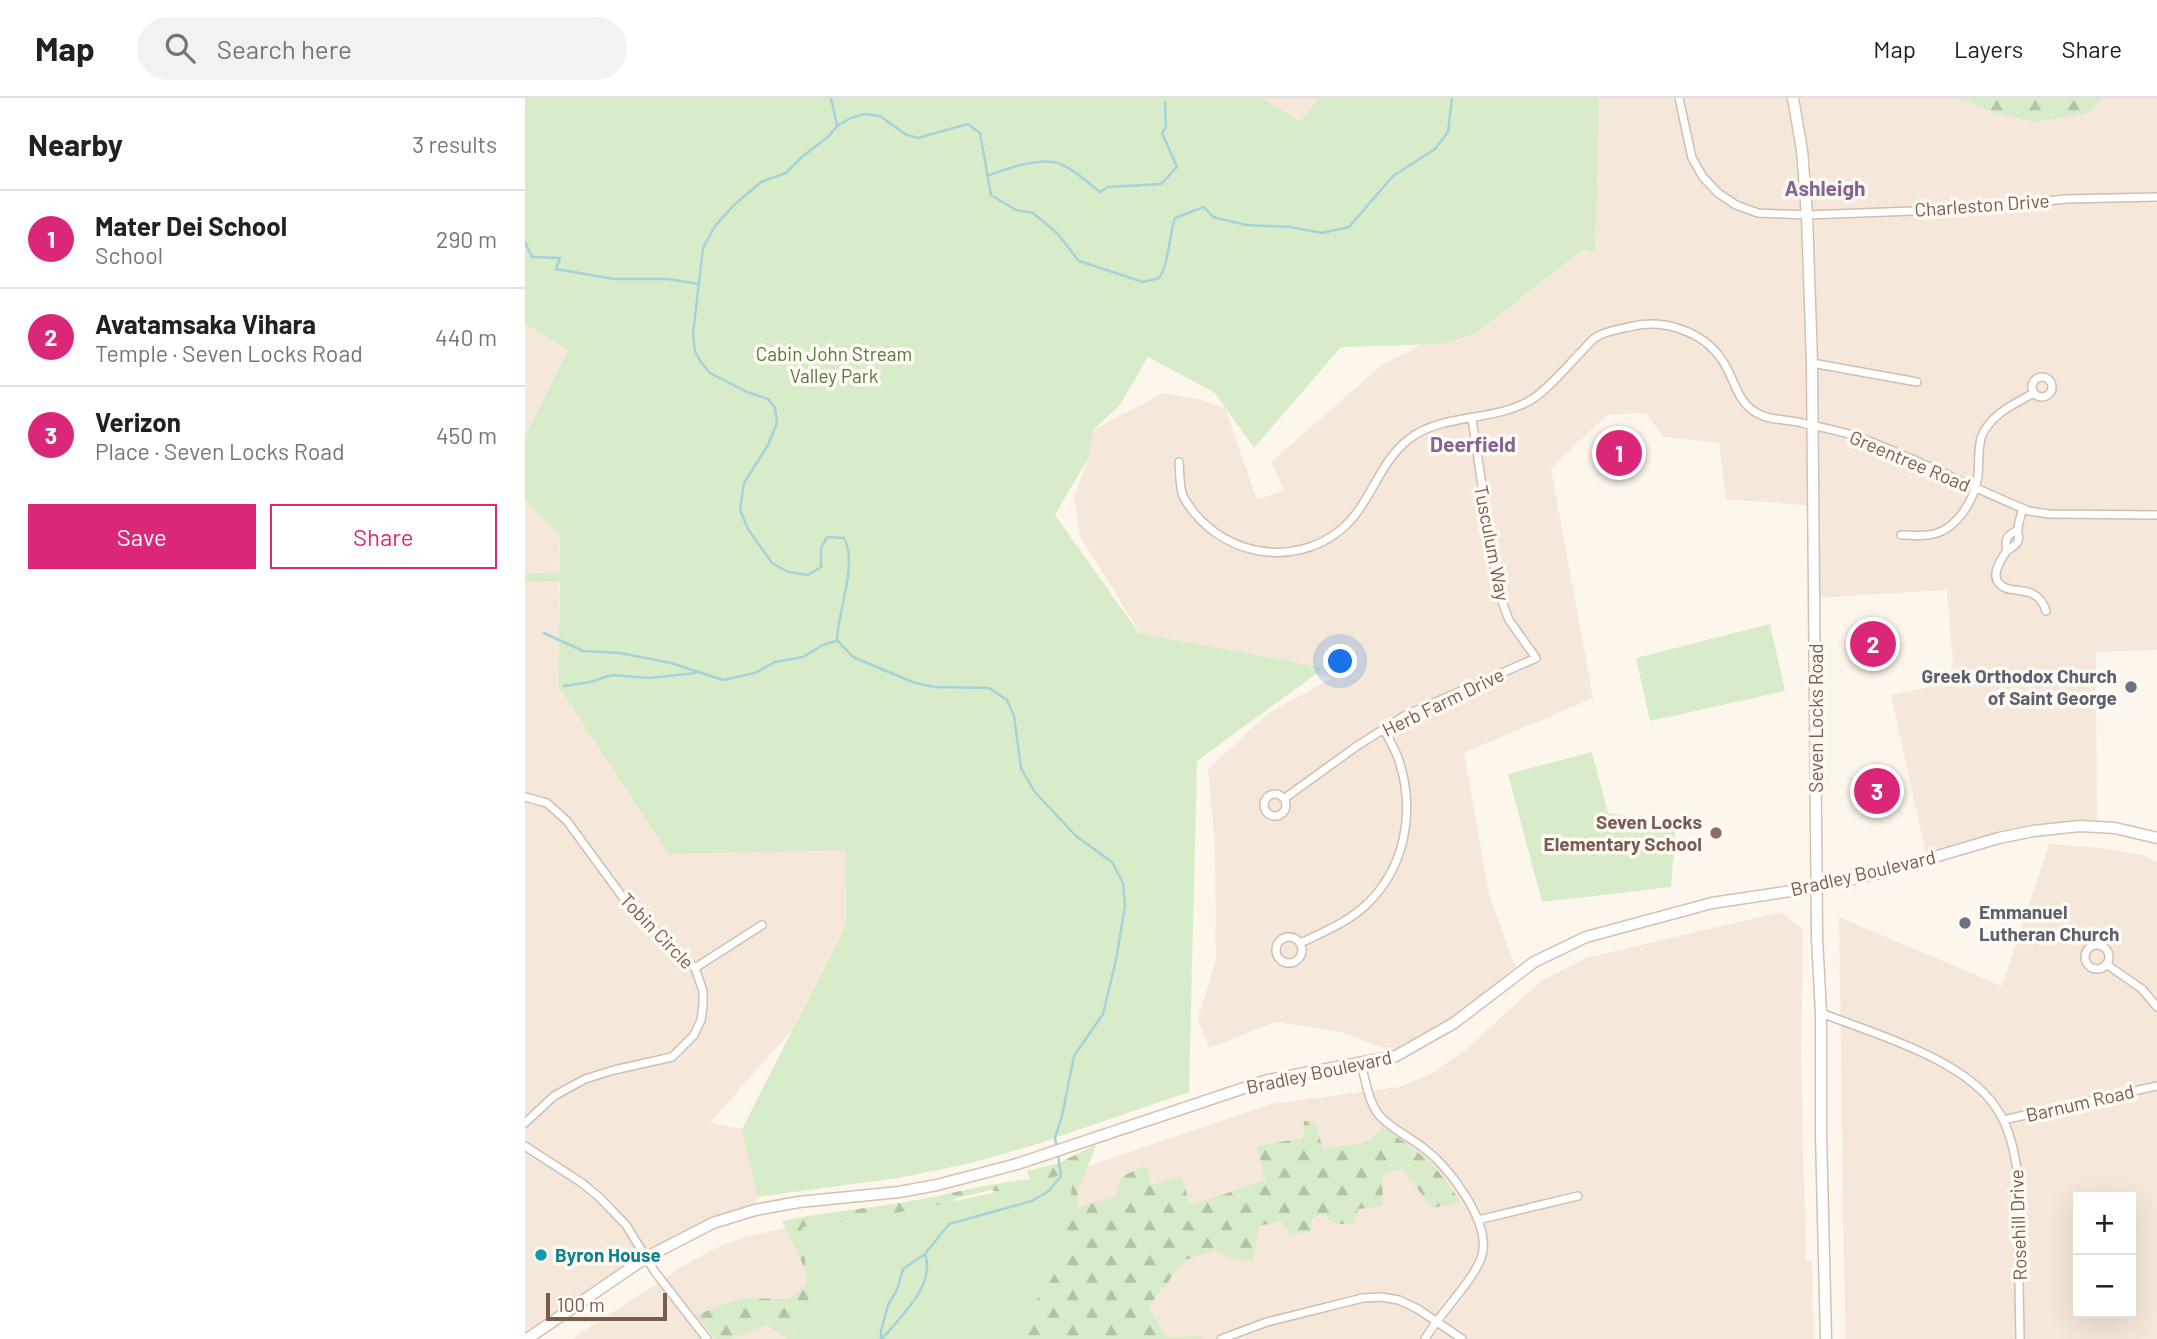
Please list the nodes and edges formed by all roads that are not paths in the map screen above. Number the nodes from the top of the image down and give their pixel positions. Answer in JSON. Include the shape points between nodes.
{"nodes":[{"id":1,"x":1679,"y":98,"type":"edge"},
{"id":2,"x":1793,"y":98,"type":"edge"},
{"id":3,"x":2157,"y":197,"type":"edge"},
{"id":4,"x":1807,"y":215,"type":"junction"},
{"id":5,"x":1812,"y":362,"type":"junction"},
{"id":6,"x":1917,"y":382,"type":"dead end"},
{"id":7,"x":2034,"y":393,"type":"dead end"},
{"id":8,"x":1472,"y":419,"type":"junction"},
{"id":9,"x":1814,"y":427,"type":"junction"},
{"id":10,"x":1179,"y":462,"type":"dead end"},
{"id":11,"x":1974,"y":489,"type":"junction"},
{"id":12,"x":2023,"y":508,"type":"junction"},
{"id":13,"x":2157,"y":515,"type":"edge"},
{"id":14,"x":1901,"y":535,"type":"dead end"},
{"id":15,"x":2046,"y":611,"type":"dead end"},
{"id":16,"x":1536,"y":658,"type":"joint"},
{"id":17,"x":1384,"y":729,"type":"junction"},
{"id":18,"x":525,"y":797,"type":"edge"},
{"id":19,"x":1285,"y":798,"type":"dead end"},
{"id":20,"x":2157,"y":838,"type":"edge"},
{"id":21,"x":1818,"y":887,"type":"junction"},
{"id":22,"x":762,"y":925,"type":"dead end"},
{"id":23,"x":1301,"y":943,"type":"dead end"},
{"id":24,"x":2106,"y":964,"type":"dead end"},
{"id":25,"x":695,"y":968,"type":"junction"},
{"id":26,"x":2157,"y":1007,"type":"edge"},
{"id":27,"x":1821,"y":1013,"type":"junction"},
{"id":28,"x":1361,"y":1064,"type":"junction"},
{"id":29,"x":2157,"y":1086,"type":"edge"},
{"id":30,"x":2003,"y":1120,"type":"junction"},
{"id":31,"x":525,"y":1123,"type":"edge"},
{"id":32,"x":525,"y":1146,"type":"edge"},
{"id":33,"x":1578,"y":1196,"type":"dead end"},
{"id":34,"x":1478,"y":1220,"type":"junction"},
{"id":35,"x":647,"y":1257,"type":"junction"},
{"id":36,"x":1435,"y":1321,"type":"junction"},
{"id":37,"x":527,"y":1339,"type":"edge"},
{"id":38,"x":707,"y":1339,"type":"edge"},
{"id":39,"x":1221,"y":1339,"type":"edge"},
{"id":40,"x":1426,"y":1339,"type":"edge"},
{"id":41,"x":1462,"y":1339,"type":"edge"},
{"id":42,"x":1826,"y":1339,"type":"edge"},
{"id":43,"x":2020,"y":1339,"type":"edge"}],
"edges":[{"from":1,"to":4,"type":"street","name":"Charleston Drive","via":[[1692,158],[1718,193],[1758,213]]},
{"from":2,"to":4,"type":"main road","name":"Seven Locks Road"},
{"from":3,"to":4,"type":"street","name":"Charleston Drive"},
{"from":4,"to":5,"type":"main road","name":"Seven Locks Road"},
{"from":5,"to":6,"type":"street"},
{"from":5,"to":9,"type":"main road","name":"Seven Locks Road"},
{"from":7,"to":11,"type":"street","via":[[2002,411],[1987,428],[1981,439]]},
{"from":8,"to":9,"type":"street","name":"Greentree Road","via":[[1531,401],[1597,336],[1654,325],[1693,333],[1709,344],[1751,409],[1769,419]]},
{"from":8,"to":10,"type":"street","name":"Greentree Road","via":[[1438,424],[1406,441],[1343,528],[1325,541],[1292,552],[1257,552],[1230,543],[1204,524],[1184,498]]},
{"from":8,"to":16,"type":"street","name":"Tusculum Way","via":[[1498,591],[1509,620]]},
{"from":9,"to":11,"type":"street","name":"Greentree Road","via":[[1864,439]]},
{"from":9,"to":21,"type":"main road","name":"Seven Locks Road"},
{"from":11,"to":12,"type":"street","name":"Greentree Road"},
{"from":11,"to":14,"type":"street","via":[[1960,517],[1943,530]]},
{"from":12,"to":13,"type":"street","name":"Greentree Road","via":[[2049,514]]},
{"from":12,"to":15,"type":"street","via":[[2017,542],[1997,569],[1997,581],[2035,595]]},
{"from":16,"to":17,"type":"street","name":"Herb Farm Drive"},
{"from":17,"to":19,"type":"street","name":"Herb Farm Drive"},
{"from":17,"to":23,"type":"street","via":[[1400,762],[1407,794],[1401,850],[1384,884],[1366,905]]},
{"from":18,"to":25,"type":"street","name":"Tobin Circle","via":[[547,803],[566,821],[627,903]]},
{"from":20,"to":21,"type":"main road","name":"Bradley Boulevard","via":[[2106,827],[2033,831]]},
{"from":21,"to":27,"type":"main road","name":"Seven Locks Road"},
{"from":21,"to":28,"type":"main road","name":"Bradley Boulevard","via":[[1712,903],[1586,937],[1534,962],[1416,1046]]},
{"from":22,"to":25,"type":"street"},
{"from":24,"to":26,"type":"street","via":[[2142,989]]},
{"from":25,"to":31,"type":"street","name":"Tobin Circle","via":[[703,1005],[689,1042],[672,1057],[585,1079],[554,1096]]},
{"from":27,"to":30,"type":"street","name":"Rosehill Drive","via":[[1955,1069],[1978,1085]]},
{"from":27,"to":42,"type":"main road","name":"Seven Locks Road"},
{"from":28,"to":34,"type":"street","via":[[1377,1112],[1440,1162]]},
{"from":28,"to":35,"type":"main road","name":"Bradley Boulevard","via":[[1268,1080],[1017,1164],[937,1185],[755,1210],[713,1223]]},
{"from":29,"to":30,"type":"street","name":"Barnum Road"},
{"from":30,"to":43,"type":"street","name":"Rosehill Drive","via":[[2017,1170]]},
{"from":32,"to":35,"type":"street","via":[[599,1196]]},
{"from":33,"to":34,"type":"street"},
{"from":34,"to":36,"type":"street","via":[[1483,1247],[1478,1266]]},
{"from":35,"to":37,"type":"main road","name":"Bradley Boulevard"},
{"from":35,"to":38,"type":"street"},
{"from":36,"to":39,"type":"street","via":[[1399,1300],[1363,1298],[1267,1322]]},
{"from":36,"to":40,"type":"street"},
{"from":36,"to":41,"type":"street"}]}
